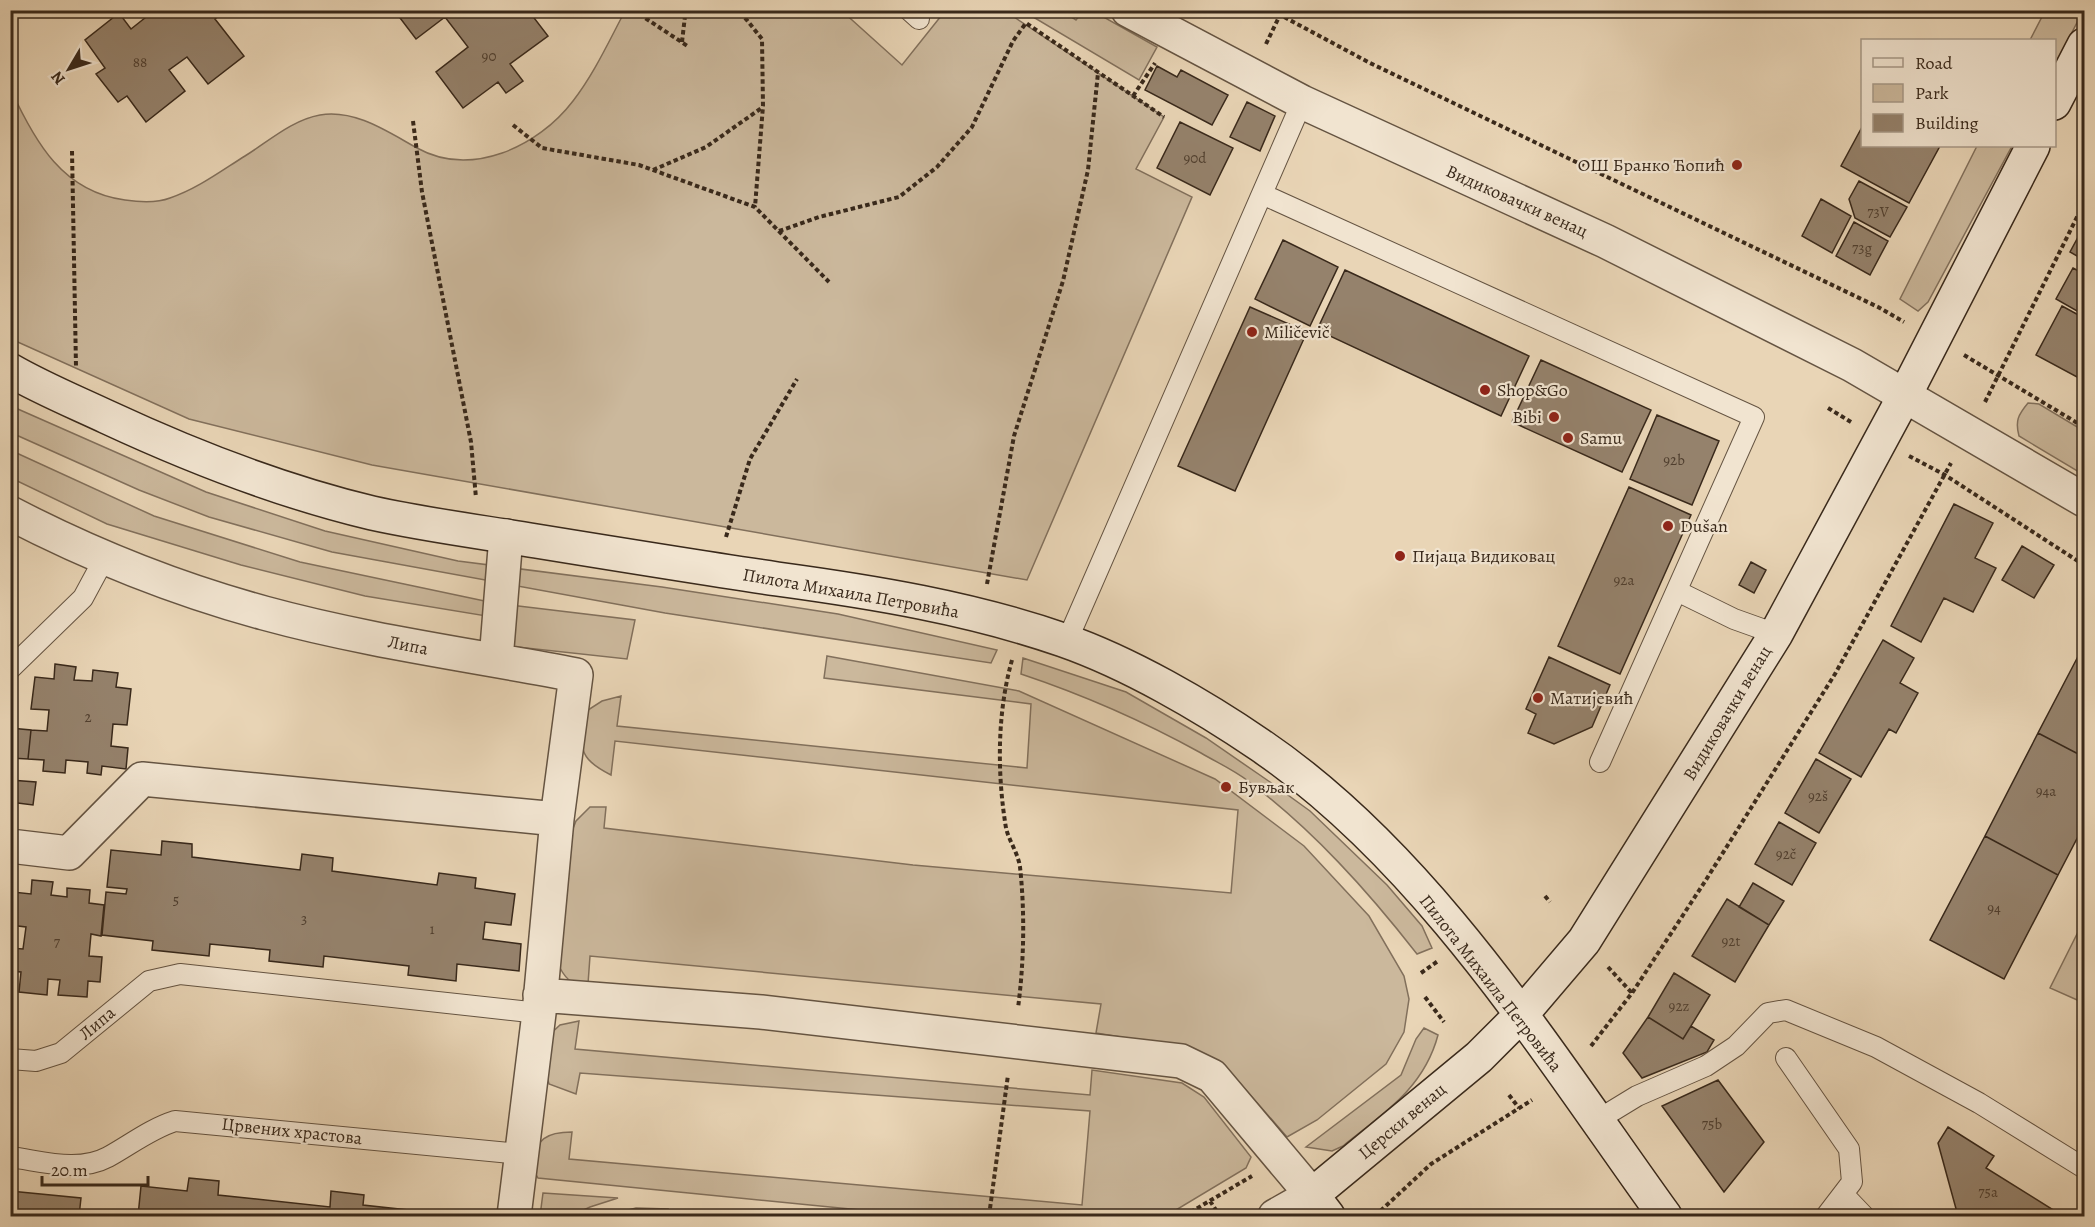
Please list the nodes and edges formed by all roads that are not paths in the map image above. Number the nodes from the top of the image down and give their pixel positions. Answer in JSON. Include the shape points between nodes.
{"nodes":[{"id":1,"x":1128,"y":10,"type":"edge"},
{"id":2,"x":2085,"y":45,"type":"edge"},
{"id":3,"x":2056,"y":101,"type":"edge"},
{"id":4,"x":1302,"y":102,"type":"junction"},
{"id":5,"x":2031,"y":147,"type":"edge"},
{"id":6,"x":1262,"y":194,"type":"junction"},
{"id":7,"x":10,"y":370,"type":"edge"},
{"id":8,"x":1906,"y":393,"type":"junction"},
{"id":9,"x":2085,"y":500,"type":"edge"},
{"id":10,"x":10,"y":513,"type":"edge"},
{"id":11,"x":492,"y":534,"type":"junction"},
{"id":12,"x":104,"y":559,"type":"junction"},
{"id":13,"x":1677,"y":591,"type":"junction"},
{"id":14,"x":1776,"y":634,"type":"junction"},
{"id":15,"x":1067,"y":641,"type":"junction"},
{"id":16,"x":496,"y":660,"type":"junction"},
{"id":17,"x":10,"y":669,"type":"edge"},
{"id":18,"x":1600,"y":762,"type":"dead end"},
{"id":19,"x":557,"y":819,"type":"junction"},
{"id":20,"x":10,"y":846,"type":"edge"},
{"id":21,"x":540,"y":1004,"type":"junction"},
{"id":22,"x":1521,"y":1015,"type":"junction"},
{"id":23,"x":1786,"y":1058,"type":"dead end"},
{"id":24,"x":10,"y":1059,"type":"edge"},
{"id":25,"x":1596,"y":1121,"type":"junction"},
{"id":26,"x":520,"y":1154,"type":"junction"},
{"id":27,"x":10,"y":1156,"type":"edge"},
{"id":28,"x":2085,"y":1168,"type":"edge"},
{"id":29,"x":1843,"y":1194,"type":"junction"},
{"id":30,"x":1320,"y":1206,"type":"edge"},
{"id":31,"x":514,"y":1216,"type":"edge"},
{"id":32,"x":1275,"y":1216,"type":"edge"},
{"id":33,"x":1665,"y":1216,"type":"edge"},
{"id":34,"x":1826,"y":1216,"type":"edge"},
{"id":35,"x":1864,"y":1216,"type":"edge"}],
"edges":[{"from":1,"to":4,"type":"street","name":"Видиковачки венац"},
{"from":2,"to":3,"type":"street"},
{"from":4,"to":6,"type":"lane"},
{"from":4,"to":8,"type":"street","name":"Видиковачки венац","via":[[1605,241]]},
{"from":5,"to":8,"type":"street","name":"Видиковачки венац"},
{"from":6,"to":13,"type":"lane","via":[[1754,417]]},
{"from":6,"to":15,"type":"lane"},
{"from":7,"to":11,"type":"street","name":"Пилота Михаила Петровића","via":[[193,457],[275,486],[375,513]]},
{"from":8,"to":9,"type":"street","name":"Видиковачки венац"},
{"from":8,"to":14,"type":"street","name":"Видиковачки венац"},
{"from":10,"to":12,"type":"street","name":"Липа"},
{"from":11,"to":15,"type":"street","name":"Пилота Михаила Петровића","via":[[849,589],[981,617]]},
{"from":11,"to":16,"type":"street"},
{"from":12,"to":16,"type":"street","name":"Липа","via":[[262,613]]},
{"from":12,"to":17,"type":"lane","via":[[83,598]]},
{"from":13,"to":14,"type":"lane"},
{"from":13,"to":18,"type":"lane"},
{"from":14,"to":22,"type":"street","name":"Видиковачки венац","via":[[1584,941]]},
{"from":15,"to":22,"type":"street","name":"Пилота Михаила Петровића","via":[[1174,692],[1260,745],[1314,787],[1375,842],[1441,913]]},
{"from":16,"to":19,"type":"street","name":"Липа","via":[[576,675]]},
{"from":19,"to":20,"type":"street","via":[[142,779],[69,853]]},
{"from":19,"to":21,"type":"street","name":"Липа"},
{"from":21,"to":24,"type":"lane","name":"Липа","via":[[180,974],[149,981],[61,1053],[36,1061]]},
{"from":21,"to":26,"type":"street","name":"Липа"},
{"from":21,"to":30,"type":"street","via":[[761,1012],[1181,1060],[1212,1076]]},
{"from":22,"to":25,"type":"street","name":"Пилота Михаила Петровића"},
{"from":22,"to":30,"type":"street","name":"Церски венац"},
{"from":23,"to":29,"type":"lane","via":[[1849,1149],[1852,1182]]},
{"from":25,"to":28,"type":"lane","via":[[1637,1096],[1706,1066],[1736,1046],[1768,1013],[1786,1010],[1876,1047],[1979,1103]]},
{"from":25,"to":33,"type":"street","name":"Пилота Михаила Петровића"},
{"from":26,"to":27,"type":"lane","name":"Црвених храстова","via":[[175,1121],[106,1158],[86,1164]]},
{"from":26,"to":31,"type":"street"},
{"from":29,"to":34,"type":"lane"},
{"from":29,"to":35,"type":"lane"},
{"from":30,"to":32,"type":"street","name":"Церски венац"}]}
